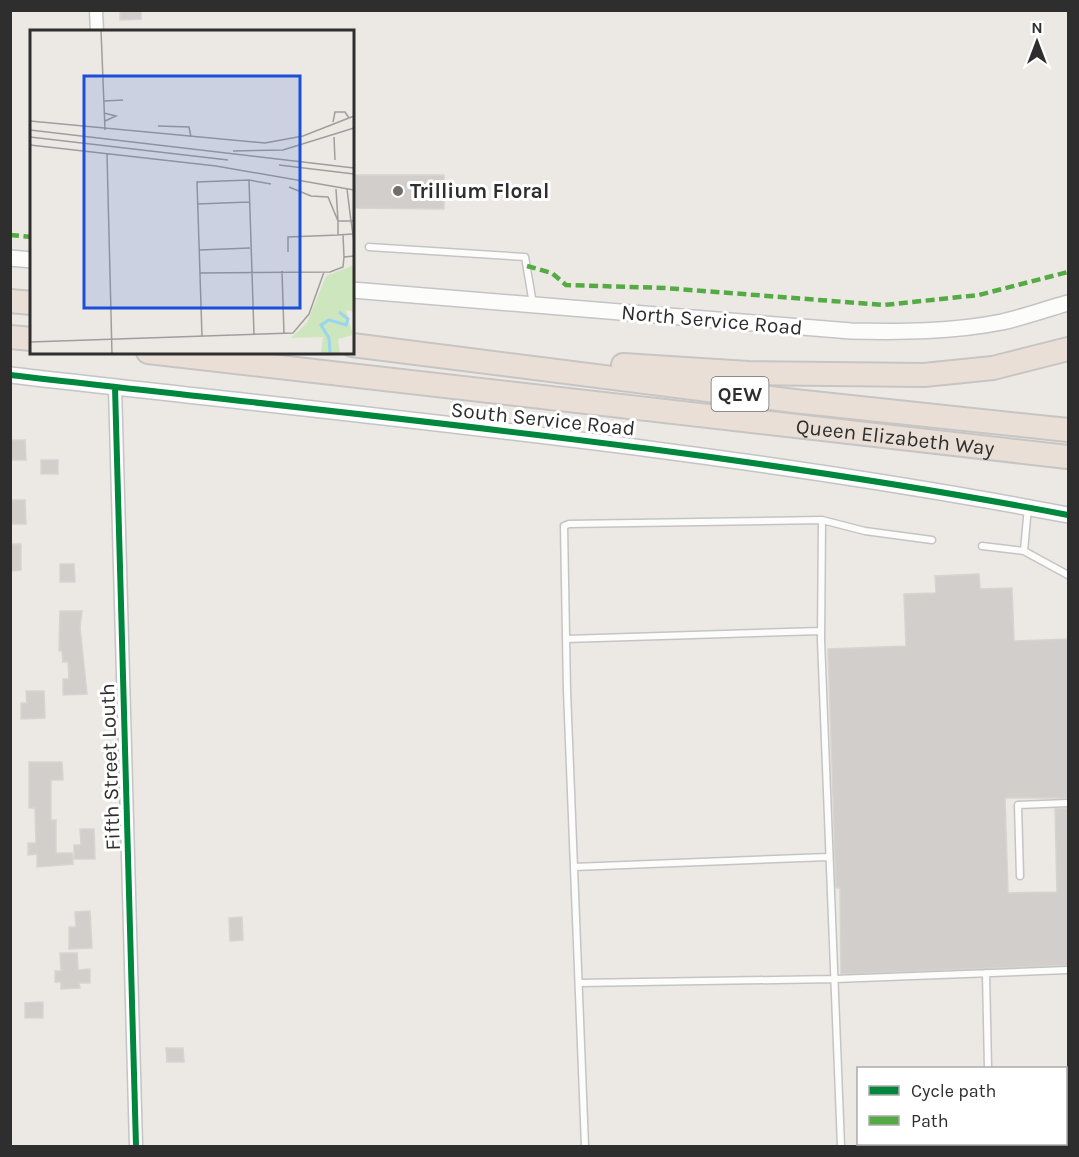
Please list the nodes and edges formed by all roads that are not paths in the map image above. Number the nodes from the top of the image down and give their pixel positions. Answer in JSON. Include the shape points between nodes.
{"nodes":[{"id":1,"x":96,"y":10,"type":"edge"},
{"id":2,"x":97,"y":30,"type":"edge"},
{"id":3,"x":369,"y":247,"type":"dead end"},
{"id":4,"x":10,"y":258,"type":"edge"},
{"id":5,"x":30,"y":260,"type":"edge"},
{"id":6,"x":354,"y":290,"type":"edge"},
{"id":7,"x":10,"y":301,"type":"edge"},
{"id":8,"x":30,"y":303,"type":"edge"},
{"id":9,"x":1068,"y":303,"type":"edge"},
{"id":10,"x":533,"y":305,"type":"junction"},
{"id":11,"x":10,"y":337,"type":"edge"},
{"id":12,"x":30,"y":339,"type":"edge"},
{"id":13,"x":354,"y":345,"type":"edge"},
{"id":14,"x":1068,"y":350,"type":"edge"},
{"id":15,"x":413,"y":352,"type":"junction"},
{"id":16,"x":166,"y":354,"type":"edge"},
{"id":17,"x":10,"y":375,"type":"edge"},
{"id":18,"x":115,"y":387,"type":"junction"},
{"id":19,"x":1068,"y":430,"type":"edge"},
{"id":20,"x":1068,"y":457,"type":"edge"},
{"id":21,"x":1028,"y":507,"type":"junction"},
{"id":22,"x":1068,"y":515,"type":"edge"},
{"id":23,"x":822,"y":520,"type":"junction"},
{"id":24,"x":932,"y":540,"type":"dead end"},
{"id":25,"x":982,"y":546,"type":"dead end"},
{"id":26,"x":1024,"y":551,"type":"junction"},
{"id":27,"x":1068,"y":575,"type":"edge"},
{"id":28,"x":821,"y":631,"type":"junction"},
{"id":29,"x":566,"y":639,"type":"junction"},
{"id":30,"x":1068,"y":803,"type":"edge"},
{"id":31,"x":828,"y":858,"type":"junction"},
{"id":32,"x":573,"y":867,"type":"junction"},
{"id":33,"x":1020,"y":876,"type":"dead end"},
{"id":34,"x":1068,"y":970,"type":"edge"},
{"id":35,"x":986,"y":973,"type":"junction"},
{"id":36,"x":836,"y":979,"type":"junction"},
{"id":37,"x":579,"y":983,"type":"junction"},
{"id":38,"x":988,"y":1067,"type":"edge"},
{"id":39,"x":136,"y":1146,"type":"edge"},
{"id":40,"x":585,"y":1146,"type":"edge"},
{"id":41,"x":841,"y":1146,"type":"edge"}],
"edges":[{"from":1,"to":2,"type":"street"},
{"from":3,"to":10,"type":"lane","via":[[525,257]]},
{"from":4,"to":5,"type":"street"},
{"from":6,"to":10,"type":"street","name":"North Service Road"},
{"from":7,"to":8,"type":"highway"},
{"from":9,"to":10,"type":"street","name":"North Service Road","via":[[959,329],[905,332]]},
{"from":11,"to":12,"type":"highway"},
{"from":13,"to":15,"type":"highway","name":"Queen Elizabeth Way","number":"QEW"},
{"from":14,"to":15,"type":"highway","via":[[993,368],[924,375],[748,373]]},
{"from":15,"to":19,"type":"highway","name":"Queen Elizabeth Way","number":"QEW","via":[[794,401]]},
{"from":16,"to":20,"type":"highway","name":"Queen Elizabeth Way","number":"QEW"},
{"from":17,"to":18,"type":"street","name":"South Service Road"},
{"from":18,"to":21,"type":"street","name":"South Service Road","via":[[661,448]]},
{"from":18,"to":39,"type":"street","name":"Fifth Street Louth"},
{"from":21,"to":22,"type":"street","name":"South Service Road"},
{"from":21,"to":26,"type":"lane"},
{"from":23,"to":24,"type":"lane","via":[[865,531]]},
{"from":23,"to":28,"type":"lane"},
{"from":23,"to":29,"type":"lane","via":[[564,526]]},
{"from":25,"to":26,"type":"lane"},
{"from":26,"to":27,"type":"lane"},
{"from":28,"to":29,"type":"lane"},
{"from":28,"to":31,"type":"lane"},
{"from":29,"to":32,"type":"lane"},
{"from":30,"to":33,"type":"lane","via":[[1018,805]]},
{"from":31,"to":32,"type":"lane"},
{"from":31,"to":36,"type":"lane"},
{"from":32,"to":37,"type":"lane"},
{"from":34,"to":35,"type":"lane"},
{"from":35,"to":36,"type":"lane"},
{"from":35,"to":38,"type":"lane"},
{"from":36,"to":37,"type":"lane"},
{"from":36,"to":41,"type":"lane"},
{"from":37,"to":40,"type":"lane"}]}
